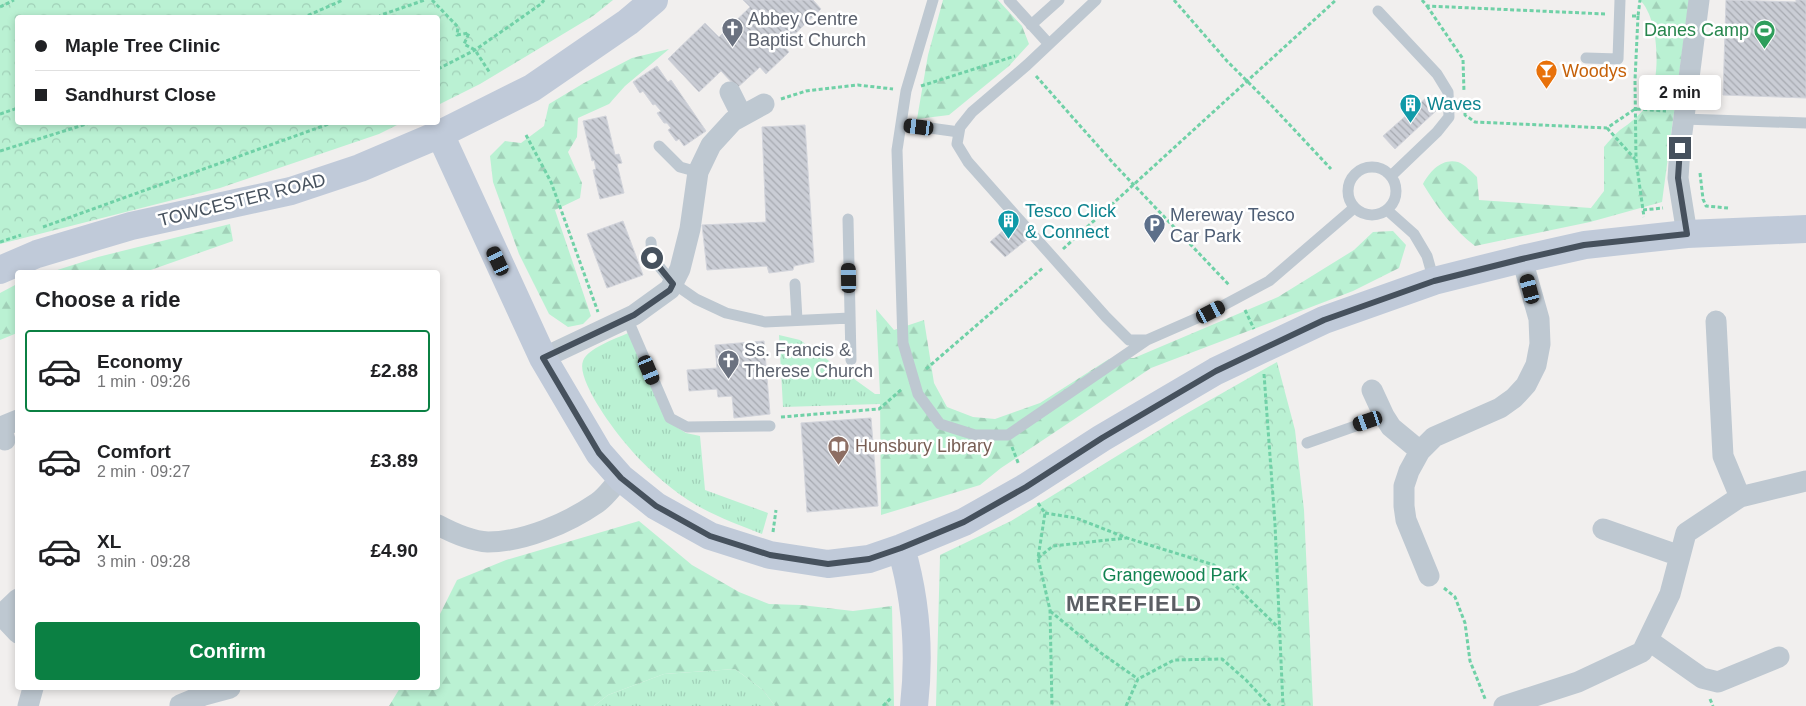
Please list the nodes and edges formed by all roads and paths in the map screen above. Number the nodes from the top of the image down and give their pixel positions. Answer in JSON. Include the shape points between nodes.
{"nodes":[{"id":1,"x":14,"y":0,"type":"edge"},
{"id":2,"x":343,"y":0,"type":"edge"},
{"id":3,"x":425,"y":0,"type":"edge"},
{"id":4,"x":432,"y":0,"type":"edge"},
{"id":5,"x":544,"y":0,"type":"edge"},
{"id":6,"x":654,"y":0,"type":"edge"},
{"id":7,"x":933,"y":0,"type":"edge"},
{"id":8,"x":1009,"y":0,"type":"edge"},
{"id":9,"x":1059,"y":0,"type":"edge"},
{"id":10,"x":1096,"y":0,"type":"edge"},
{"id":11,"x":1174,"y":0,"type":"edge"},
{"id":12,"x":1336,"y":0,"type":"edge"},
{"id":13,"x":1422,"y":0,"type":"edge"},
{"id":14,"x":1620,"y":0,"type":"edge"},
{"id":15,"x":1640,"y":0,"type":"edge"},
{"id":16,"x":1699,"y":0,"type":"edge"},
{"id":17,"x":1427,"y":6,"type":"junction"},
{"id":18,"x":0,"y":7,"type":"edge"},
{"id":19,"x":1378,"y":12,"type":"dead end"},
{"id":20,"x":309,"y":15,"type":"edge"},
{"id":21,"x":381,"y":15,"type":"edge"},
{"id":22,"x":1619,"y":15,"type":"junction"},
{"id":23,"x":1638,"y":16,"type":"junction"},
{"id":24,"x":1031,"y":25,"type":"junction"},
{"id":25,"x":1048,"y":43,"type":"junction"},
{"id":26,"x":475,"y":50,"type":"junction"},
{"id":27,"x":1586,"y":58,"type":"dead end"},
{"id":28,"x":1027,"y":65,"type":"junction"},
{"id":29,"x":440,"y":68,"type":"edge"},
{"id":30,"x":490,"y":73,"type":"dead end"},
{"id":31,"x":1248,"y":82,"type":"junction"},
{"id":32,"x":906,"y":91,"type":"junction"},
{"id":33,"x":730,"y":92,"type":"dead end"},
{"id":34,"x":1464,"y":96,"type":"dead end"},
{"id":35,"x":764,"y":104,"type":"joint"},
{"id":36,"x":1465,"y":106,"type":"dead end"},
{"id":37,"x":15,"y":109,"type":"edge"},
{"id":38,"x":1635,"y":109,"type":"junction"},
{"id":39,"x":0,"y":114,"type":"edge"},
{"id":40,"x":742,"y":116,"type":"junction"},
{"id":41,"x":1684,"y":116,"type":"junction"},
{"id":42,"x":1806,"y":123,"type":"edge"},
{"id":43,"x":901,"y":124,"type":"junction"},
{"id":44,"x":83,"y":125,"type":"edge"},
{"id":45,"x":326,"y":125,"type":"edge"},
{"id":46,"x":1607,"y":128,"type":"junction"},
{"id":47,"x":959,"y":132,"type":"junction"},
{"id":48,"x":440,"y":134,"type":"junction"},
{"id":49,"x":526,"y":135,"type":"dead end"},
{"id":50,"x":659,"y":146,"type":"dead end"},
{"id":51,"x":0,"y":151,"type":"edge"},
{"id":52,"x":1636,"y":160,"type":"junction"},
{"id":53,"x":1331,"y":169,"type":"dead end"},
{"id":54,"x":1699,"y":171,"type":"dead end"},
{"id":55,"x":698,"y":172,"type":"junction"},
{"id":56,"x":1391,"y":176,"type":"junction"},
{"id":57,"x":1134,"y":185,"type":"junction"},
{"id":58,"x":1354,"y":208,"type":"junction"},
{"id":59,"x":1736,"y":208,"type":"dead end"},
{"id":60,"x":1387,"y":210,"type":"junction"},
{"id":61,"x":848,"y":218,"type":"dead end"},
{"id":62,"x":36,"y":229,"type":"dead end"},
{"id":63,"x":1806,"y":229,"type":"edge"},
{"id":64,"x":27,"y":232,"type":"dead end"},
{"id":65,"x":1687,"y":234,"type":"junction"},
{"id":66,"x":1647,"y":237,"type":"junction"},
{"id":67,"x":0,"y":242,"type":"edge"},
{"id":68,"x":652,"y":242,"type":"dead end"},
{"id":69,"x":1058,"y":254,"type":"dead end"},
{"id":70,"x":1522,"y":259,"type":"junction"},
{"id":71,"x":0,"y":270,"type":"edge"},
{"id":72,"x":1434,"y":281,"type":"junction"},
{"id":73,"x":673,"y":284,"type":"junction"},
{"id":74,"x":796,"y":284,"type":"dead end"},
{"id":75,"x":1239,"y":297,"type":"junction"},
{"id":76,"x":627,"y":318,"type":"junction"},
{"id":77,"x":850,"y":318,"type":"junction"},
{"id":78,"x":797,"y":320,"type":"junction"},
{"id":79,"x":1716,"y":320,"type":"dead end"},
{"id":80,"x":604,"y":329,"type":"junction"},
{"id":81,"x":1147,"y":340,"type":"junction"},
{"id":82,"x":1262,"y":350,"type":"junction"},
{"id":83,"x":543,"y":358,"type":"junction"},
{"id":84,"x":851,"y":360,"type":"dead end"},
{"id":85,"x":1372,"y":390,"type":"dead end"},
{"id":86,"x":1384,"y":416,"type":"junction"},
{"id":87,"x":770,"y":426,"type":"dead end"},
{"id":88,"x":1008,"y":435,"type":"junction"},
{"id":89,"x":1308,"y":443,"type":"dead end"},
{"id":90,"x":1420,"y":451,"type":"junction"},
{"id":91,"x":621,"y":478,"type":"junction"},
{"id":92,"x":1806,"y":482,"type":"edge"},
{"id":93,"x":1026,"y":487,"type":"junction"},
{"id":94,"x":1740,"y":497,"type":"junction"},
{"id":95,"x":1045,"y":513,"type":"junction"},
{"id":96,"x":440,"y":526,"type":"edge"},
{"id":97,"x":1603,"y":529,"type":"dead end"},
{"id":98,"x":1127,"y":538,"type":"junction"},
{"id":99,"x":901,"y":548,"type":"junction"},
{"id":100,"x":1680,"y":556,"type":"junction"},
{"id":101,"x":1038,"y":558,"type":"junction"},
{"id":102,"x":1430,"y":576,"type":"joint"},
{"id":103,"x":15,"y":602,"type":"edge"},
{"id":104,"x":1050,"y":610,"type":"junction"},
{"id":105,"x":0,"y":616,"type":"edge"},
{"id":106,"x":1280,"y":629,"type":"junction"},
{"id":107,"x":15,"y":630,"type":"edge"},
{"id":108,"x":1648,"y":640,"type":"junction"},
{"id":109,"x":1779,"y":657,"type":"dead end"},
{"id":110,"x":1138,"y":679,"type":"junction"},
{"id":111,"x":32,"y":690,"type":"edge"},
{"id":112,"x":223,"y":690,"type":"edge"},
{"id":113,"x":179,"y":700,"type":"edge"},
{"id":114,"x":28,"y":706,"type":"edge"},
{"id":115,"x":914,"y":706,"type":"edge"},
{"id":116,"x":1052,"y":706,"type":"edge"},
{"id":117,"x":1126,"y":706,"type":"edge"},
{"id":118,"x":1270,"y":706,"type":"edge"},
{"id":119,"x":1284,"y":706,"type":"edge"},
{"id":120,"x":1488,"y":706,"type":"edge"},
{"id":121,"x":1504,"y":706,"type":"edge"}],
"edges":[{"from":1,"to":18,"type":"path"},
{"from":2,"to":20,"type":"path"},
{"from":3,"to":21,"type":"path"},
{"from":4,"to":26,"type":"path","via":[[458,27],[457,35],[469,32],[464,44]]},
{"from":5,"to":26,"type":"path"},
{"from":6,"to":48,"type":"street","name":"TOWCESTER ROAD","via":[[628,22],[532,88]]},
{"from":7,"to":32,"type":"lane"},
{"from":8,"to":24,"type":"lane"},
{"from":9,"to":24,"type":"lane"},
{"from":10,"to":25,"type":"lane"},
{"from":11,"to":31,"type":"path"},
{"from":12,"to":31,"type":"path"},
{"from":13,"to":17,"type":"path"},
{"from":14,"to":22,"type":"lane"},
{"from":15,"to":23,"type":"path"},
{"from":16,"to":41,"type":"street"},
{"from":17,"to":22,"type":"path"},
{"from":17,"to":34,"type":"path","via":[[1463,59]]},
{"from":19,"to":56,"type":"lane","via":[[1437,74],[1448,92],[1448,117],[1437,132]]},
{"from":22,"to":23,"type":"path"},
{"from":22,"to":27,"type":"lane","via":[[1618,59]]},
{"from":23,"to":38,"type":"path"},
{"from":24,"to":25,"type":"lane"},
{"from":25,"to":28,"type":"lane"},
{"from":26,"to":29,"type":"path"},
{"from":26,"to":30,"type":"path"},
{"from":28,"to":32,"type":"path","via":[[1014,56]]},
{"from":28,"to":47,"type":"lane","via":[[972,112]]},
{"from":28,"to":57,"type":"path"},
{"from":31,"to":53,"type":"path"},
{"from":31,"to":57,"type":"path"},
{"from":32,"to":35,"type":"path","via":[[858,85],[806,92]]},
{"from":32,"to":43,"type":"lane"},
{"from":33,"to":40,"type":"street"},
{"from":35,"to":40,"type":"street"},
{"from":36,"to":46,"type":"path","via":[[1466,115],[1475,122]]},
{"from":37,"to":39,"type":"path"},
{"from":38,"to":41,"type":"path"},
{"from":38,"to":46,"type":"path"},
{"from":38,"to":52,"type":"path"},
{"from":40,"to":55,"type":"street","via":[[711,145]]},
{"from":41,"to":42,"type":"lane"},
{"from":41,"to":65,"type":"street","via":[[1678,178]]},
{"from":43,"to":47,"type":"lane"},
{"from":43,"to":88,"type":"lane","via":[[897,150],[903,343],[918,394],[940,424],[975,435]]},
{"from":44,"to":51,"type":"path"},
{"from":45,"to":62,"type":"path"},
{"from":46,"to":52,"type":"path"},
{"from":47,"to":81,"type":"lane","via":[[957,144],[968,162],[1094,304],[1129,340]]},
{"from":48,"to":71,"type":"street","name":"TOWCESTER ROAD","via":[[360,168],[291,191],[131,226],[36,254]]},
{"from":48,"to":83,"type":"street"},
{"from":49,"to":80,"type":"path","via":[[551,182]]},
{"from":50,"to":55,"type":"lane","via":[[680,167]]},
{"from":52,"to":66,"type":"path"},
{"from":54,"to":59,"type":"path","via":[[1706,206]]},
{"from":55,"to":73,"type":"street","via":[[690,229],[680,270]]},
{"from":56,"to":58,"type":"lane","via":[[1378,168],[1362,169],[1356,174],[1348,187]]},
{"from":56,"to":60,"type":"lane","via":[[1396,190]]},
{"from":57,"to":69,"type":"path"},
{"from":57,"to":75,"type":"path"},
{"from":58,"to":60,"type":"lane","via":[[1367,215]]},
{"from":58,"to":75,"type":"lane","via":[[1269,281]]},
{"from":60,"to":72,"type":"lane","via":[[1414,234],[1427,256]]},
{"from":61,"to":77,"type":"lane"},
{"from":63,"to":65,"type":"street"},
{"from":64,"to":67,"type":"path"},
{"from":65,"to":66,"type":"street"},
{"from":66,"to":70,"type":"street","via":[[1584,245]]},
{"from":68,"to":73,"type":"lane","via":[[652,258]]},
{"from":70,"to":72,"type":"street"},
{"from":70,"to":90,"type":"street","via":[[1539,319],[1540,344],[1536,365],[1526,385],[1500,408],[1434,437]]},
{"from":72,"to":82,"type":"street","via":[[1324,320]]},
{"from":73,"to":76,"type":"street","via":[[670,290]]},
{"from":73,"to":78,"type":"lane","via":[[726,313],[765,322]]},
{"from":74,"to":78,"type":"lane"},
{"from":75,"to":81,"type":"lane"},
{"from":75,"to":82,"type":"path"},
{"from":76,"to":80,"type":"street"},
{"from":76,"to":87,"type":"lane","via":[[670,418],[687,427]]},
{"from":77,"to":78,"type":"lane"},
{"from":77,"to":84,"type":"lane"},
{"from":79,"to":94,"type":"street","via":[[1723,456]]},
{"from":80,"to":83,"type":"street"},
{"from":81,"to":88,"type":"lane"},
{"from":82,"to":93,"type":"street","via":[[1216,371]]},
{"from":82,"to":106,"type":"path","via":[[1276,524]]},
{"from":83,"to":91,"type":"street","via":[[599,453]]},
{"from":85,"to":86,"type":"street"},
{"from":86,"to":89,"type":"lane"},
{"from":86,"to":90,"type":"street","via":[[1391,427]]},
{"from":88,"to":93,"type":"path"},
{"from":90,"to":102,"type":"street","via":[[1404,486],[1404,506],[1406,520]]},
{"from":91,"to":96,"type":"street","via":[[598,502],[563,522],[524,537],[488,542],[456,535]]},
{"from":91,"to":99,"type":"street","via":[[656,506],[710,536],[770,555],[828,564],[869,559]]},
{"from":92,"to":94,"type":"street"},
{"from":93,"to":95,"type":"path"},
{"from":93,"to":99,"type":"street","via":[[964,522]]},
{"from":94,"to":100,"type":"street","via":[[1686,533]]},
{"from":95,"to":98,"type":"path","via":[[1076,518]]},
{"from":95,"to":101,"type":"path"},
{"from":97,"to":100,"type":"street"},
{"from":98,"to":101,"type":"path","via":[[1054,546]]},
{"from":98,"to":106,"type":"path","via":[[1214,565]]},
{"from":99,"to":115,"type":"street","via":[[914,608],[917,645]]},
{"from":100,"to":108,"type":"street","via":[[1670,594]]},
{"from":101,"to":104,"type":"path"},
{"from":102,"to":120,"type":"path","via":[[1455,597],[1465,623],[1470,660]]},
{"from":103,"to":105,"type":"street"},
{"from":104,"to":110,"type":"path","via":[[1101,654]]},
{"from":104,"to":116,"type":"path"},
{"from":105,"to":107,"type":"street"},
{"from":106,"to":119,"type":"path"},
{"from":108,"to":109,"type":"street","via":[[1702,678],[1718,682]]},
{"from":108,"to":121,"type":"street","via":[[1642,652],[1578,682]]},
{"from":110,"to":117,"type":"path"},
{"from":110,"to":118,"type":"path","via":[[1174,660],[1222,659]]},
{"from":111,"to":114,"type":"street"},
{"from":112,"to":113,"type":"street"}]}
